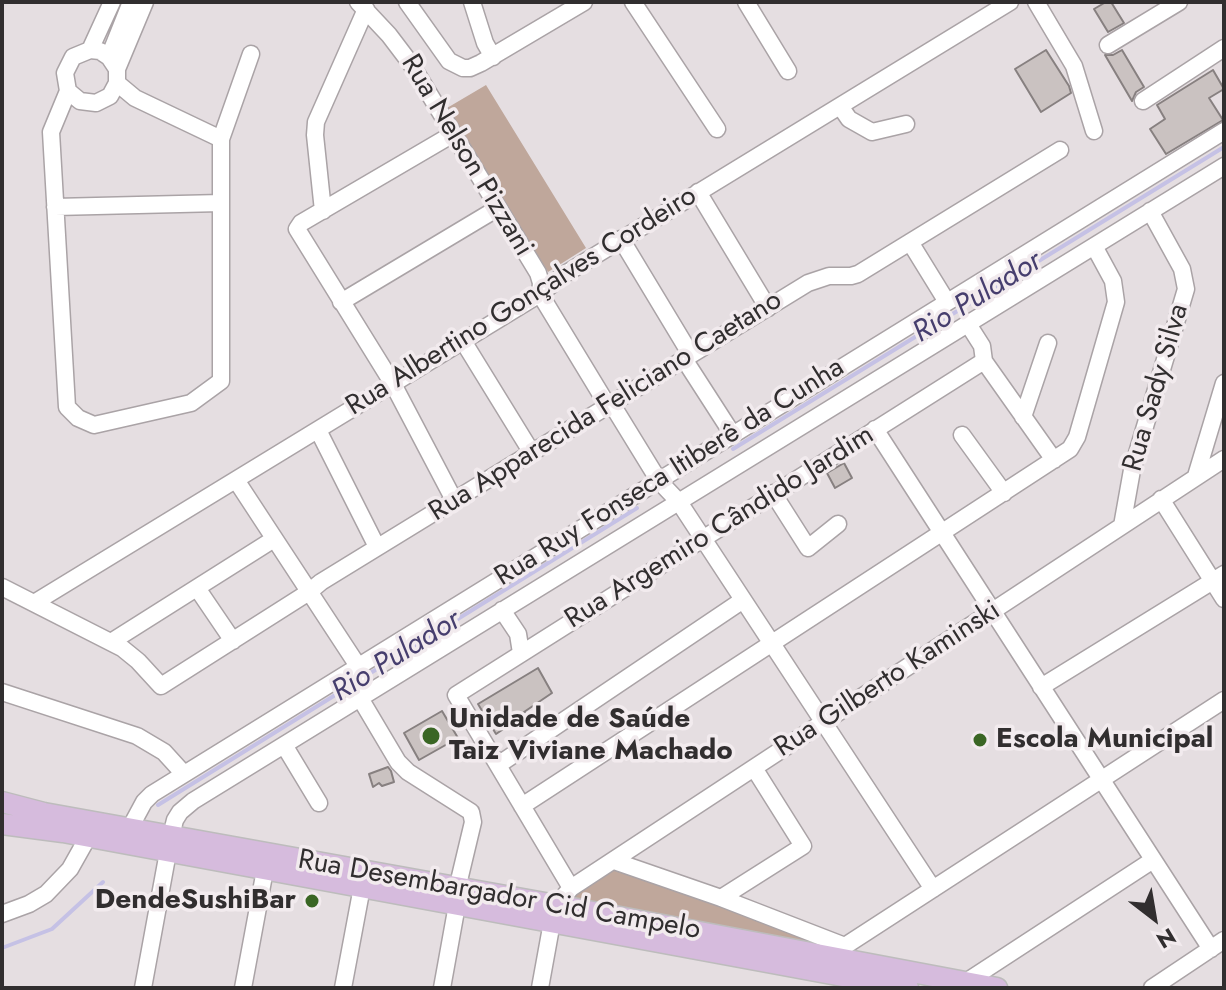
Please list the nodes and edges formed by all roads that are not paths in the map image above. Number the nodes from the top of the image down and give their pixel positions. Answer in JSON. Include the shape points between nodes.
{"nodes":[{"id":1,"x":145,"y":2,"type":"edge"},
{"id":2,"x":407,"y":2,"type":"edge"},
{"id":3,"x":472,"y":2,"type":"edge"},
{"id":4,"x":584,"y":2,"type":"edge"},
{"id":5,"x":633,"y":2,"type":"edge"},
{"id":6,"x":746,"y":2,"type":"edge"},
{"id":7,"x":1010,"y":2,"type":"edge"},
{"id":8,"x":1036,"y":2,"type":"edge"},
{"id":9,"x":1179,"y":2,"type":"edge"},
{"id":10,"x":362,"y":6,"type":"edge"},
{"id":11,"x":119,"y":8,"type":"edge"},
{"id":12,"x":1108,"y":45,"type":"dead end"},
{"id":13,"x":1224,"y":48,"type":"edge"},
{"id":14,"x":90,"y":50,"type":"junction"},
{"id":15,"x":251,"y":54,"type":"dead end"},
{"id":16,"x":493,"y":57,"type":"junction"},
{"id":17,"x":114,"y":69,"type":"junction"},
{"id":18,"x":788,"y":71,"type":"dead end"},
{"id":19,"x":68,"y":91,"type":"junction"},
{"id":20,"x":1143,"y":101,"type":"dead end"},
{"id":21,"x":840,"y":106,"type":"junction"},
{"id":22,"x":906,"y":124,"type":"dead end"},
{"id":23,"x":717,"y":129,"type":"dead end"},
{"id":24,"x":1094,"y":131,"type":"dead end"},
{"id":25,"x":1224,"y":131,"type":"edge"},
{"id":26,"x":453,"y":134,"type":"junction"},
{"id":27,"x":221,"y":139,"type":"junction"},
{"id":28,"x":1060,"y":150,"type":"dead end"},
{"id":29,"x":1224,"y":166,"type":"edge"},
{"id":30,"x":698,"y":192,"type":"junction"},
{"id":31,"x":221,"y":203,"type":"junction"},
{"id":32,"x":55,"y":207,"type":"junction"},
{"id":33,"x":498,"y":208,"type":"junction"},
{"id":34,"x":323,"y":211,"type":"junction"},
{"id":35,"x":1150,"y":211,"type":"junction"},
{"id":36,"x":621,"y":239,"type":"junction"},
{"id":37,"x":910,"y":242,"type":"junction"},
{"id":38,"x":1094,"y":246,"type":"junction"},
{"id":39,"x":540,"y":294,"type":"junction"},
{"id":40,"x":341,"y":302,"type":"junction"},
{"id":41,"x":947,"y":302,"type":"junction"},
{"id":42,"x":768,"y":308,"type":"junction"},
{"id":43,"x":968,"y":324,"type":"junction"},
{"id":44,"x":463,"y":341,"type":"junction"},
{"id":45,"x":1048,"y":343,"type":"dead end"},
{"id":46,"x":688,"y":357,"type":"junction"},
{"id":47,"x":984,"y":361,"type":"junction"},
{"id":48,"x":1224,"y":383,"type":"edge"},
{"id":49,"x":393,"y":384,"type":"junction"},
{"id":50,"x":608,"y":406,"type":"junction"},
{"id":51,"x":1023,"y":417,"type":"junction"},
{"id":52,"x":875,"y":429,"type":"junction"},
{"id":53,"x":318,"y":430,"type":"junction"},
{"id":54,"x":733,"y":435,"type":"junction"},
{"id":55,"x":962,"y":435,"type":"dead end"},
{"id":56,"x":532,"y":453,"type":"junction"},
{"id":57,"x":1224,"y":459,"type":"edge"},
{"id":58,"x":1054,"y":460,"type":"junction"},
{"id":59,"x":1196,"y":476,"type":"junction"},
{"id":60,"x":236,"y":480,"type":"junction"},
{"id":61,"x":659,"y":481,"type":"junction"},
{"id":62,"x":773,"y":493,"type":"junction"},
{"id":63,"x":1004,"y":493,"type":"junction"},
{"id":64,"x":1161,"y":499,"type":"junction"},
{"id":65,"x":454,"y":500,"type":"junction"},
{"id":66,"x":679,"y":502,"type":"junction"},
{"id":67,"x":838,"y":524,"type":"dead end"},
{"id":68,"x":1122,"y":526,"type":"junction"},
{"id":69,"x":942,"y":533,"type":"junction"},
{"id":70,"x":702,"y":538,"type":"junction"},
{"id":71,"x":274,"y":539,"type":"junction"},
{"id":72,"x":377,"y":547,"type":"junction"},
{"id":73,"x":1218,"y":577,"type":"edge"},
{"id":74,"x":2,"y":587,"type":"edge"},
{"id":75,"x":197,"y":588,"type":"junction"},
{"id":76,"x":309,"y":592,"type":"junction"},
{"id":77,"x":1224,"y":599,"type":"edge"},
{"id":78,"x":743,"y":600,"type":"junction"},
{"id":79,"x":34,"y":603,"type":"junction"},
{"id":80,"x":502,"y":610,"type":"junction"},
{"id":81,"x":992,"y":611,"type":"junction"},
{"id":82,"x":233,"y":641,"type":"junction"},
{"id":83,"x":111,"y":642,"type":"junction"},
{"id":84,"x":772,"y":644,"type":"junction"},
{"id":85,"x":521,"y":653,"type":"junction"},
{"id":86,"x":358,"y":666,"type":"junction"},
{"id":87,"x":1041,"y":687,"type":"junction"},
{"id":88,"x":2,"y":692,"type":"edge"},
{"id":89,"x":360,"y":698,"type":"junction"},
{"id":90,"x":1224,"y":700,"type":"edge"},
{"id":91,"x":824,"y":722,"type":"junction"},
{"id":92,"x":284,"y":745,"type":"junction"},
{"id":93,"x":498,"y":765,"type":"junction"},
{"id":94,"x":754,"y":768,"type":"junction"},
{"id":95,"x":184,"y":774,"type":"junction"},
{"id":96,"x":1101,"y":780,"type":"junction"},
{"id":97,"x":2,"y":802,"type":"edge"},
{"id":98,"x":319,"y":803,"type":"dead end"},
{"id":99,"x":522,"y":806,"type":"junction"},
{"id":100,"x":2,"y":824,"type":"edge"},
{"id":101,"x":130,"y":828,"type":"junction"},
{"id":102,"x":88,"y":837,"type":"junction"},
{"id":103,"x":170,"y":844,"type":"junction"},
{"id":104,"x":1153,"y":860,"type":"junction"},
{"id":105,"x":614,"y":861,"type":"junction"},
{"id":106,"x":265,"y":870,"type":"junction"},
{"id":107,"x":362,"y":887,"type":"junction"},
{"id":108,"x":571,"y":888,"type":"junction"},
{"id":109,"x":933,"y":889,"type":"junction"},
{"id":110,"x":457,"y":897,"type":"junction"},
{"id":111,"x":721,"y":898,"type":"junction"},
{"id":112,"x":2,"y":914,"type":"edge"},
{"id":113,"x":554,"y":914,"type":"junction"},
{"id":114,"x":1217,"y":945,"type":"edge"},
{"id":115,"x":836,"y":952,"type":"junction"},
{"id":116,"x":966,"y":982,"type":"junction"},
{"id":117,"x":143,"y":988,"type":"edge"},
{"id":118,"x":243,"y":988,"type":"edge"},
{"id":119,"x":343,"y":988,"type":"edge"},
{"id":120,"x":442,"y":988,"type":"edge"},
{"id":121,"x":540,"y":988,"type":"edge"},
{"id":122,"x":908,"y":988,"type":"edge"},
{"id":123,"x":997,"y":988,"type":"edge"},
{"id":124,"x":1152,"y":988,"type":"edge"}],
"edges":[{"from":1,"to":17,"type":"street"},
{"from":2,"to":16,"type":"street","name":"Rua Nelson Pizzani","via":[[449,61],[470,68]]},
{"from":3,"to":16,"type":"street"},
{"from":4,"to":16,"type":"street"},
{"from":5,"to":23,"type":"street"},
{"from":6,"to":18,"type":"street"},
{"from":7,"to":21,"type":"street","name":"Rua Albertino Gonçalves Cordeiro"},
{"from":8,"to":24,"type":"street","via":[[1074,66]]},
{"from":9,"to":12,"type":"street"},
{"from":10,"to":26,"type":"street","name":"Rua Nelson Pizzani","via":[[400,48]]},
{"from":10,"to":34,"type":"street","via":[[316,122]]},
{"from":11,"to":14,"type":"street"},
{"from":11,"to":17,"type":"street"},
{"from":13,"to":20,"type":"street"},
{"from":14,"to":17,"type":"street","via":[[100,51]]},
{"from":14,"to":19,"type":"street","via":[[73,57],[65,73]]},
{"from":15,"to":27,"type":"street"},
{"from":17,"to":19,"type":"street","via":[[110,96],[96,103],[80,101]]},
{"from":17,"to":27,"type":"street","via":[[135,98]]},
{"from":19,"to":32,"type":"street","via":[[51,132]]},
{"from":21,"to":22,"type":"street","via":[[849,119],[872,132]]},
{"from":21,"to":30,"type":"street","name":"Rua Albertino Gonçalves Cordeiro"},
{"from":25,"to":41,"type":"street","name":"Rua Ruy Fonseca Itiberê da Cunha"},
{"from":26,"to":33,"type":"street","name":"Rua Nelson Pizzani"},
{"from":26,"to":34,"type":"street"},
{"from":27,"to":31,"type":"street"},
{"from":28,"to":37,"type":"street","name":"Rua Apparecida Feliciano Caetano"},
{"from":29,"to":35,"type":"street","name":"Rua Ruy Fonseca Itiberê da Cunha"},
{"from":30,"to":36,"type":"street","name":"Rua Albertino Gonçalves Cordeiro"},
{"from":30,"to":42,"type":"street"},
{"from":31,"to":32,"type":"street"},
{"from":31,"to":32,"type":"street","via":[[221,381],[191,403],[94,425],[67,407]]},
{"from":33,"to":39,"type":"street","name":"Rua Nelson Pizzani","via":[[538,273]]},
{"from":33,"to":40,"type":"street"},
{"from":34,"to":40,"type":"street","via":[[297,227]]},
{"from":35,"to":38,"type":"street","name":"Rua Ruy Fonseca Itiberê da Cunha"},
{"from":35,"to":68,"type":"street","name":"Rua Sady Silva","via":[[1182,269],[1186,289],[1132,470]]},
{"from":36,"to":39,"type":"street","name":"Rua Albertino Gonçalves Cordeiro"},
{"from":36,"to":46,"type":"street"},
{"from":37,"to":41,"type":"street"},
{"from":37,"to":42,"type":"street","name":"Rua Apparecida Feliciano Caetano","via":[[855,275],[814,280]]},
{"from":38,"to":43,"type":"street","name":"Rua Ruy Fonseca Itiberê da Cunha"},
{"from":38,"to":58,"type":"street","via":[[1113,281],[1116,302],[1077,437]]},
{"from":39,"to":44,"type":"street","name":"Rua Albertino Gonçalves Cordeiro"},
{"from":39,"to":50,"type":"street","name":"Rua Nelson Pizzani"},
{"from":40,"to":49,"type":"street"},
{"from":41,"to":54,"type":"street","name":"Rua Ruy Fonseca Itiberê da Cunha"},
{"from":42,"to":46,"type":"street","name":"Rua Apparecida Feliciano Caetano"},
{"from":43,"to":47,"type":"street","via":[[982,346]]},
{"from":43,"to":66,"type":"street","name":"Rua Ruy Fonseca Itiberê da Cunha"},
{"from":44,"to":49,"type":"street","name":"Rua Albertino Gonçalves Cordeiro"},
{"from":44,"to":56,"type":"street"},
{"from":45,"to":51,"type":"street"},
{"from":46,"to":50,"type":"street","name":"Rua Apparecida Feliciano Caetano"},
{"from":46,"to":54,"type":"street"},
{"from":47,"to":51,"type":"street"},
{"from":47,"to":52,"type":"street","name":"Rua Argemiro Cândido Jardim"},
{"from":48,"to":59,"type":"street"},
{"from":49,"to":53,"type":"street","name":"Rua Albertino Gonçalves Cordeiro"},
{"from":49,"to":65,"type":"street"},
{"from":50,"to":56,"type":"street","name":"Rua Apparecida Feliciano Caetano"},
{"from":50,"to":61,"type":"street","name":"Rua Nelson Pizzani"},
{"from":51,"to":58,"type":"street"},
{"from":52,"to":62,"type":"street","name":"Rua Argemiro Cândido Jardim"},
{"from":52,"to":69,"type":"street"},
{"from":53,"to":60,"type":"street","name":"Rua Albertino Gonçalves Cordeiro"},
{"from":53,"to":72,"type":"street"},
{"from":54,"to":61,"type":"street","name":"Rua Ruy Fonseca Itiberê da Cunha"},
{"from":55,"to":63,"type":"street"},
{"from":56,"to":65,"type":"street","name":"Rua Apparecida Feliciano Caetano"},
{"from":57,"to":59,"type":"street","name":"Rua Gilberto Kaminski"},
{"from":58,"to":63,"type":"street"},
{"from":59,"to":64,"type":"street","name":"Rua Gilberto Kaminski"},
{"from":60,"to":71,"type":"street"},
{"from":60,"to":79,"type":"street","name":"Rua Albertino Gonçalves Cordeiro"},
{"from":61,"to":66,"type":"street","name":"Rua Nelson Pizzani"},
{"from":61,"to":86,"type":"street","name":"Rua Ruy Fonseca Itiberê da Cunha"},
{"from":62,"to":67,"type":"street","via":[[808,548]]},
{"from":62,"to":70,"type":"street","name":"Rua Argemiro Cândido Jardim"},
{"from":63,"to":69,"type":"street"},
{"from":64,"to":68,"type":"street","name":"Rua Gilberto Kaminski"},
{"from":64,"to":73,"type":"street"},
{"from":65,"to":72,"type":"street","name":"Rua Apparecida Feliciano Caetano"},
{"from":66,"to":70,"type":"street","name":"Rua Nelson Pizzani"},
{"from":66,"to":80,"type":"street","name":"Rua Ruy Fonseca Itiberê da Cunha"},
{"from":68,"to":81,"type":"street","name":"Rua Gilberto Kaminski"},
{"from":69,"to":81,"type":"street"},
{"from":69,"to":84,"type":"street"},
{"from":70,"to":78,"type":"street","name":"Rua Nelson Pizzani"},
{"from":70,"to":85,"type":"street","name":"Rua Argemiro Cândido Jardim"},
{"from":71,"to":75,"type":"street"},
{"from":71,"to":76,"type":"street"},
{"from":72,"to":76,"type":"street","name":"Rua Apparecida Feliciano Caetano"},
{"from":73,"to":77,"type":"street"},
{"from":73,"to":87,"type":"street"},
{"from":74,"to":79,"type":"street"},
{"from":75,"to":82,"type":"street"},
{"from":75,"to":83,"type":"street"},
{"from":76,"to":82,"type":"street","name":"Rua Apparecida Feliciano Caetano"},
{"from":76,"to":86,"type":"street"},
{"from":78,"to":84,"type":"street","name":"Rua Nelson Pizzani"},
{"from":78,"to":93,"type":"street"},
{"from":79,"to":83,"type":"street"},
{"from":80,"to":85,"type":"street","via":[[520,639]]},
{"from":80,"to":89,"type":"street","name":"Rua Ruy Fonseca Itiberê da Cunha"},
{"from":81,"to":87,"type":"street"},
{"from":81,"to":91,"type":"street","name":"Rua Gilberto Kaminski"},
{"from":82,"to":83,"type":"street","name":"Rua Apparecida Feliciano Caetano","via":[[161,686],[131,653]]},
{"from":84,"to":91,"type":"street","name":"Rua Nelson Pizzani"},
{"from":84,"to":99,"type":"street"},
{"from":85,"to":93,"type":"street","name":"Rua Argemiro Cândido Jardim","via":[[456,695]]},
{"from":86,"to":89,"type":"street"},
{"from":86,"to":95,"type":"street","name":"Rua Ruy Fonseca Itiberê da Cunha"},
{"from":87,"to":96,"type":"street"},
{"from":88,"to":95,"type":"street","via":[[137,736],[164,752]]},
{"from":89,"to":92,"type":"street","name":"Rua Ruy Fonseca Itiberê da Cunha"},
{"from":89,"to":110,"type":"street","via":[[402,767],[471,812]]},
{"from":90,"to":96,"type":"street"},
{"from":91,"to":94,"type":"street","name":"Rua Gilberto Kaminski"},
{"from":91,"to":109,"type":"street","name":"Rua Nelson Pizzani"},
{"from":92,"to":98,"type":"street"},
{"from":92,"to":103,"type":"street","name":"Rua Ruy Fonseca Itiberê da Cunha","via":[[187,806],[175,820]]},
{"from":93,"to":99,"type":"street"},
{"from":94,"to":105,"type":"street","name":"Rua Gilberto Kaminski"},
{"from":94,"to":111,"type":"street","via":[[803,846]]},
{"from":95,"to":101,"type":"street","name":"Rua Ruy Fonseca Itiberê da Cunha","via":[[147,797]]},
{"from":96,"to":104,"type":"street"},
{"from":96,"to":109,"type":"street"},
{"from":97,"to":101,"type":"main road","name":"Rua Desembargador Cid Campelo"},
{"from":99,"to":108,"type":"street"},
{"from":100,"to":102,"type":"main road","name":"Rua Desembargador Cid Campelo"},
{"from":101,"to":103,"type":"main road","name":"Rua Desembargador Cid Campelo"},
{"from":102,"to":103,"type":"main road","name":"Rua Desembargador Cid Campelo"},
{"from":102,"to":112,"type":"street","via":[[70,869],[46,894]]},
{"from":103,"to":106,"type":"main road","name":"Rua Desembargador Cid Campelo"},
{"from":103,"to":110,"type":"main road","name":"Rua Desembargador Cid Campelo"},
{"from":103,"to":117,"type":"street"},
{"from":104,"to":114,"type":"street"},
{"from":104,"to":116,"type":"street"},
{"from":105,"to":108,"type":"street","name":"Rua Gilberto Kaminski"},
{"from":105,"to":111,"type":"street"},
{"from":106,"to":107,"type":"main road","name":"Rua Desembargador Cid Campelo"},
{"from":106,"to":118,"type":"street"},
{"from":107,"to":110,"type":"main road","name":"Rua Desembargador Cid Campelo"},
{"from":107,"to":119,"type":"street"},
{"from":108,"to":113,"type":"street","name":"Rua Gilberto Kaminski"},
{"from":109,"to":115,"type":"street"},
{"from":110,"to":113,"type":"main road","name":"Rua Desembargador Cid Campelo"},
{"from":110,"to":120,"type":"street"},
{"from":111,"to":115,"type":"street"},
{"from":113,"to":115,"type":"main road","name":"Rua Desembargador Cid Campelo"},
{"from":113,"to":121,"type":"street"},
{"from":113,"to":122,"type":"main road","name":"Rua Desembargador Cid Campelo"},
{"from":114,"to":124,"type":"street"},
{"from":115,"to":116,"type":"main road","name":"Rua Desembargador Cid Campelo"},
{"from":116,"to":123,"type":"main road","name":"Rua Desembargador Cid Campelo"}]}
